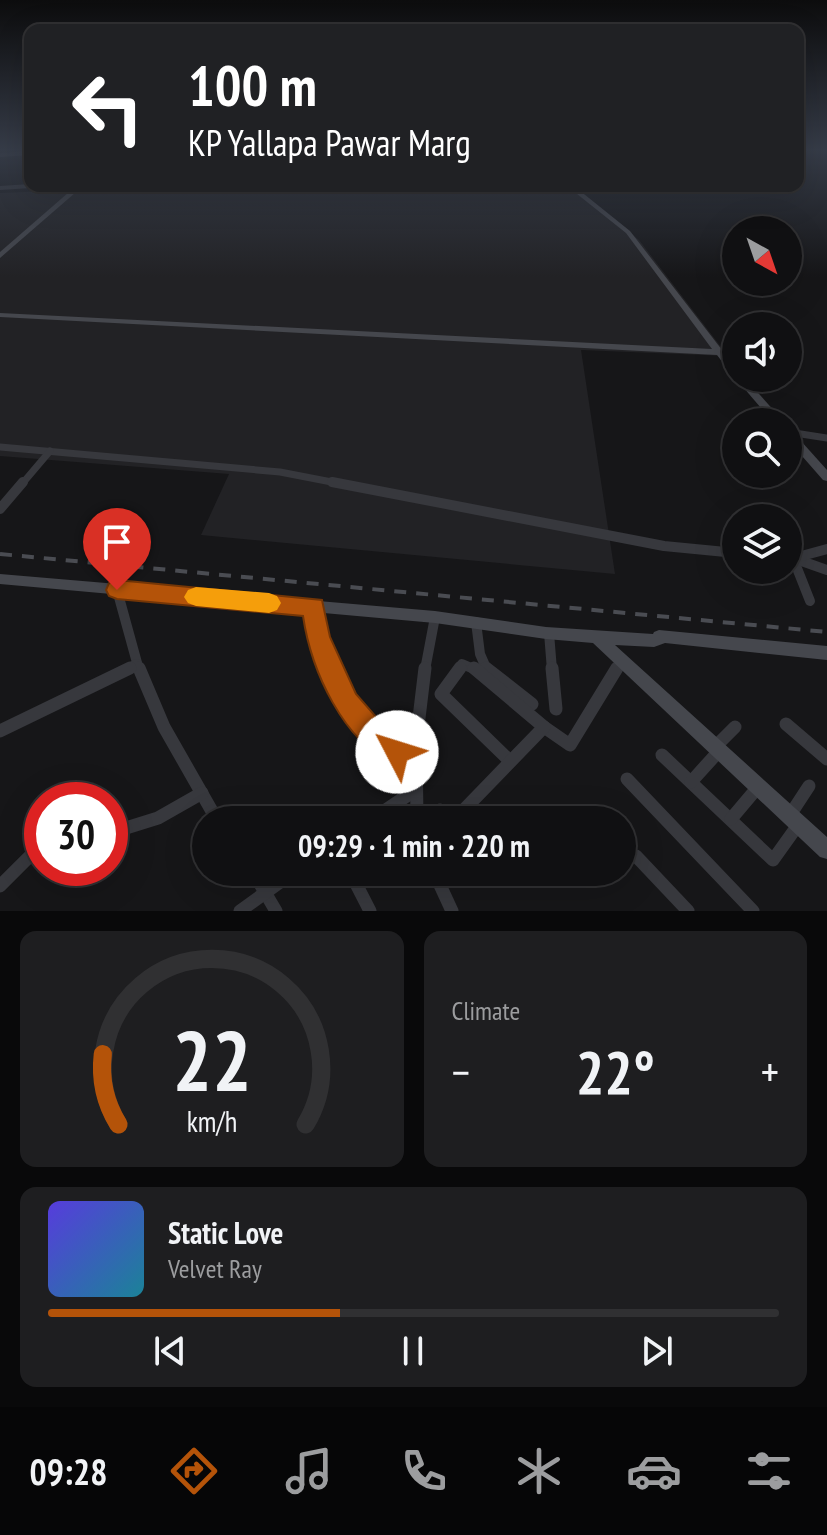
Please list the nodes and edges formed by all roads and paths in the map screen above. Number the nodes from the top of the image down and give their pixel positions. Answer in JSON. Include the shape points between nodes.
{"nodes":[{"id":1,"x":73,"y":192,"type":"edge"},
{"id":2,"x":578,"y":192,"type":"edge"},
{"id":3,"x":0,"y":256,"type":"edge"},
{"id":4,"x":0,"y":315,"type":"edge"},
{"id":5,"x":717,"y":352,"type":"junction"},
{"id":6,"x":722,"y":358,"type":"edge"},
{"id":7,"x":752,"y":392,"type":"edge"},
{"id":8,"x":767,"y":408,"type":"edge"},
{"id":9,"x":802,"y":434,"type":"edge"},
{"id":10,"x":827,"y":438,"type":"edge"},
{"id":11,"x":0,"y":447,"type":"edge"},
{"id":12,"x":802,"y":448,"type":"edge"},
{"id":13,"x":50,"y":451,"type":"junction"},
{"id":14,"x":827,"y":477,"type":"edge"},
{"id":15,"x":0,"y":509,"type":"edge"},
{"id":16,"x":827,"y":549,"type":"edge"},
{"id":17,"x":722,"y":552,"type":"edge"},
{"id":18,"x":802,"y":555,"type":"edge"},
{"id":19,"x":802,"y":562,"type":"edge"},
{"id":20,"x":827,"y":570,"type":"edge"},
{"id":21,"x":0,"y":579,"type":"edge"},
{"id":22,"x":802,"y":583,"type":"edge"},
{"id":23,"x":117,"y":590,"type":"junction"},
{"id":24,"x":810,"y":601,"type":"dead end"},
{"id":25,"x":313,"y":607,"type":"junction"},
{"id":26,"x":435,"y":617,"type":"junction"},
{"id":27,"x":476,"y":622,"type":"junction"},
{"id":28,"x":544,"y":631,"type":"junction"},
{"id":29,"x":595,"y":634,"type":"junction"},
{"id":30,"x":827,"y":653,"type":"edge"},
{"id":31,"x":622,"y":660,"type":"junction"},
{"id":32,"x":137,"y":664,"type":"junction"},
{"id":33,"x":532,"y":704,"type":"dead end"},
{"id":34,"x":556,"y":709,"type":"dead end"},
{"id":35,"x":786,"y":724,"type":"dead end"},
{"id":36,"x":544,"y":727,"type":"junction"},
{"id":37,"x":735,"y":727,"type":"dead end"},
{"id":38,"x":0,"y":731,"type":"edge"},
{"id":39,"x":718,"y":749,"type":"junction"},
{"id":40,"x":662,"y":755,"type":"dead end"},
{"id":41,"x":827,"y":759,"type":"edge"},
{"id":42,"x":413,"y":761,"type":"junction"},
{"id":43,"x":510,"y":761,"type":"junction"},
{"id":44,"x":627,"y":779,"type":"dead end"},
{"id":45,"x":691,"y":782,"type":"junction"},
{"id":46,"x":809,"y":786,"type":"dead end"},
{"id":47,"x":758,"y":787,"type":"junction"},
{"id":48,"x":414,"y":791,"type":"junction"},
{"id":49,"x":202,"y":793,"type":"junction"},
{"id":50,"x":209,"y":806,"type":"edge"},
{"id":51,"x":392,"y":806,"type":"edge"},
{"id":52,"x":416,"y":806,"type":"edge"},
{"id":53,"x":467,"y":806,"type":"edge"},
{"id":54,"x":731,"y":819,"type":"junction"},
{"id":55,"x":794,"y":820,"type":"junction"},
{"id":56,"x":128,"y":830,"type":"edge"},
{"id":57,"x":827,"y":850,"type":"edge"},
{"id":58,"x":636,"y":856,"type":"dead end"},
{"id":59,"x":24,"y":862,"type":"edge"},
{"id":60,"x":0,"y":886,"type":"edge"},
{"id":61,"x":263,"y":886,"type":"edge"},
{"id":62,"x":273,"y":886,"type":"edge"},
{"id":63,"x":357,"y":886,"type":"edge"},
{"id":64,"x":440,"y":886,"type":"edge"},
{"id":65,"x":266,"y":891,"type":"junction"},
{"id":66,"x":240,"y":911,"type":"edge"},
{"id":67,"x":276,"y":911,"type":"edge"},
{"id":68,"x":370,"y":911,"type":"edge"},
{"id":69,"x":452,"y":911,"type":"edge"},
{"id":70,"x":688,"y":911,"type":"edge"},
{"id":71,"x":753,"y":911,"type":"edge"}],
"edges":[{"from":1,"to":3,"type":"street"},
{"from":2,"to":5,"type":"street","via":[[628,232]]},
{"from":4,"to":5,"type":"street"},
{"from":5,"to":6,"type":"street"},
{"from":7,"to":8,"type":"street"},
{"from":9,"to":10,"type":"street"},
{"from":11,"to":13,"type":"street"},
{"from":12,"to":14,"type":"street"},
{"from":13,"to":15,"type":"street"},
{"from":13,"to":17,"type":"street","via":[[280,472],[664,546]]},
{"from":16,"to":18,"type":"street"},
{"from":19,"to":20,"type":"street"},
{"from":21,"to":23,"type":"street"},
{"from":22,"to":24,"type":"street"},
{"from":23,"to":25,"type":"street"},
{"from":23,"to":32,"type":"street"},
{"from":25,"to":26,"type":"street"},
{"from":25,"to":42,"type":"street","via":[[318,637],[347,703],[381,743]]},
{"from":26,"to":27,"type":"street"},
{"from":26,"to":42,"type":"street","via":[[417,708]]},
{"from":27,"to":28,"type":"street"},
{"from":27,"to":33,"type":"street","via":[[478,659]]},
{"from":28,"to":29,"type":"street"},
{"from":28,"to":34,"type":"street"},
{"from":29,"to":30,"type":"street"},
{"from":29,"to":31,"type":"street"},
{"from":31,"to":36,"type":"street","via":[[570,745]]},
{"from":31,"to":39,"type":"street"},
{"from":32,"to":38,"type":"street"},
{"from":32,"to":49,"type":"street","via":[[164,727]]},
{"from":35,"to":41,"type":"street"},
{"from":36,"to":43,"type":"street"},
{"from":36,"to":43,"type":"street","via":[[472,666],[462,664],[441,694]]},
{"from":37,"to":39,"type":"street"},
{"from":39,"to":45,"type":"street"},
{"from":39,"to":47,"type":"street"},
{"from":40,"to":45,"type":"street"},
{"from":42,"to":48,"type":"street"},
{"from":43,"to":53,"type":"street"},
{"from":44,"to":71,"type":"street"},
{"from":45,"to":54,"type":"street"},
{"from":46,"to":55,"type":"street"},
{"from":47,"to":54,"type":"street"},
{"from":47,"to":55,"type":"street"},
{"from":48,"to":51,"type":"street"},
{"from":48,"to":52,"type":"street"},
{"from":49,"to":50,"type":"street"},
{"from":49,"to":56,"type":"street","via":[[161,819]]},
{"from":54,"to":55,"type":"street","via":[[773,860]]},
{"from":55,"to":57,"type":"street"},
{"from":58,"to":70,"type":"street"},
{"from":59,"to":60,"type":"street"},
{"from":61,"to":65,"type":"street"},
{"from":62,"to":65,"type":"street"},
{"from":63,"to":68,"type":"street"},
{"from":64,"to":69,"type":"street"},
{"from":65,"to":66,"type":"street"},
{"from":65,"to":67,"type":"street"}]}
